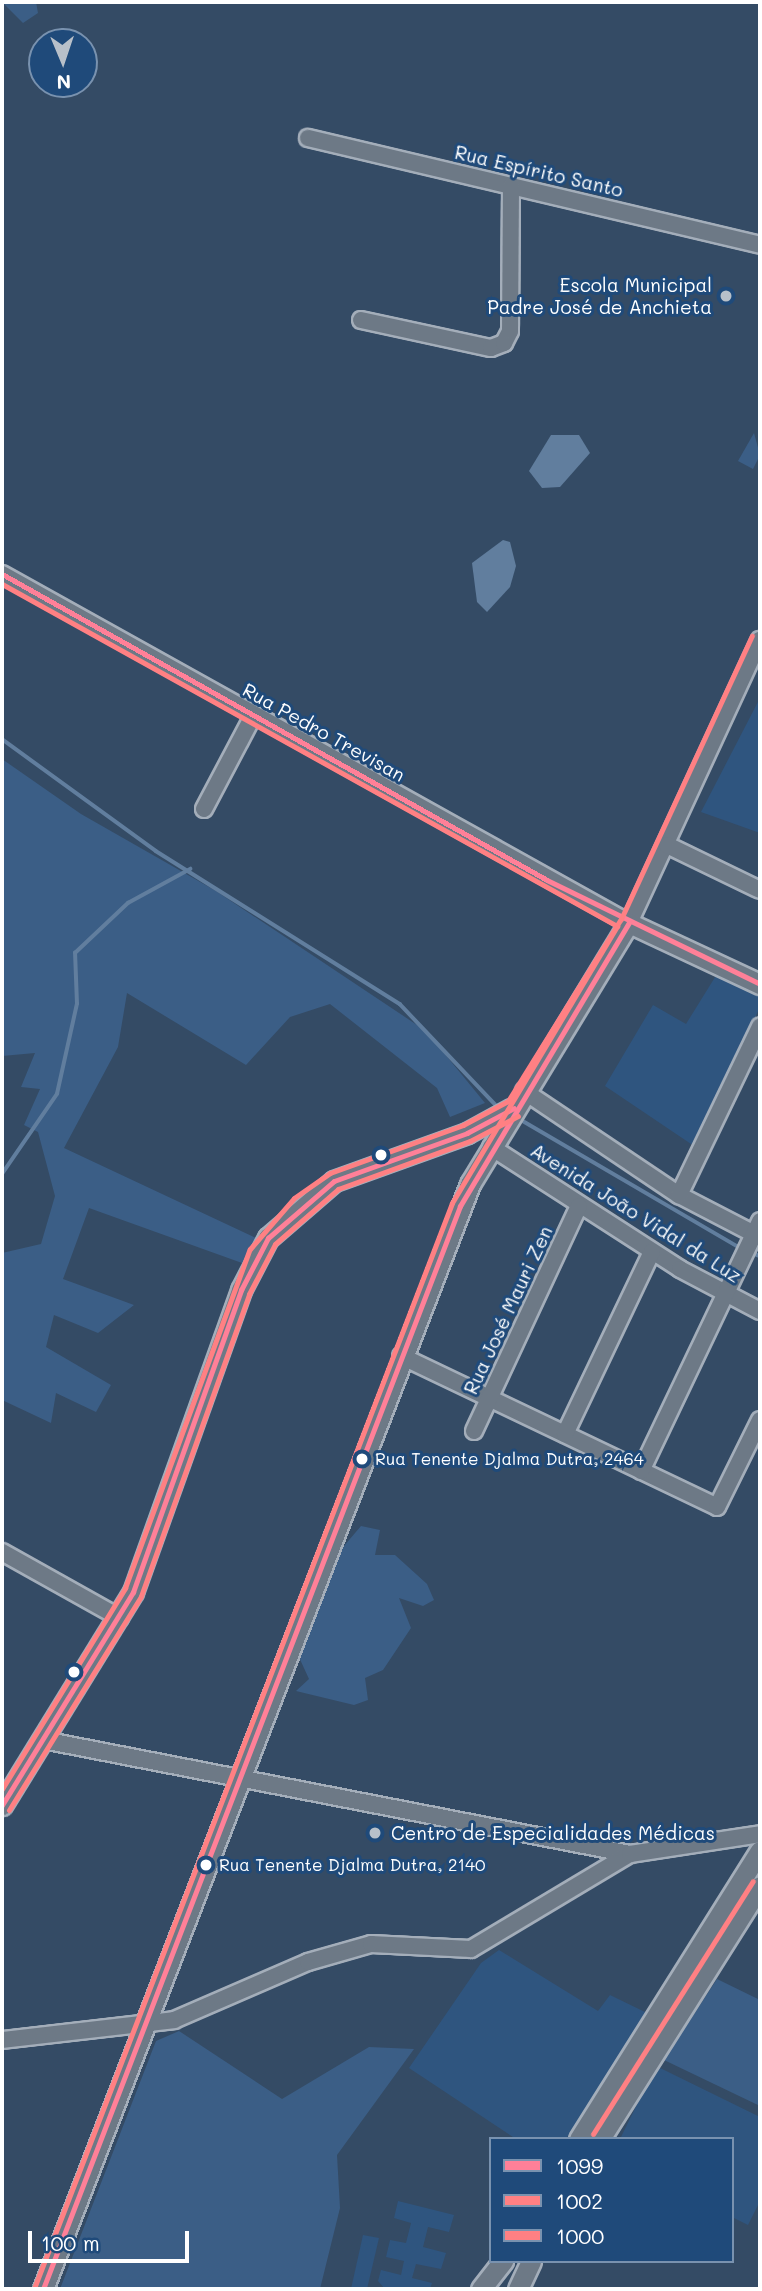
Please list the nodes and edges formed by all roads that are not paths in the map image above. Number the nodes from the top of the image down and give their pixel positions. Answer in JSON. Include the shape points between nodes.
{"nodes":[{"id":1,"x":308,"y":138,"type":"dead end"},
{"id":2,"x":511,"y":186,"type":"junction"},
{"id":3,"x":760,"y":245,"type":"edge"},
{"id":4,"x":360,"y":320,"type":"dead end"},
{"id":5,"x":2,"y":574,"type":"edge"},
{"id":6,"x":760,"y":640,"type":"edge"},
{"id":7,"x":253,"y":716,"type":"junction"},
{"id":8,"x":204,"y":809,"type":"dead end"},
{"id":9,"x":667,"y":845,"type":"junction"},
{"id":10,"x":760,"y":890,"type":"edge"},
{"id":11,"x":629,"y":923,"type":"junction"},
{"id":12,"x":760,"y":984,"type":"edge"},
{"id":13,"x":760,"y":1027,"type":"edge"},
{"id":14,"x":519,"y":1099,"type":"junction"},
{"id":15,"x":467,"y":1133,"type":"junction"},
{"id":16,"x":491,"y":1147,"type":"junction"},
{"id":17,"x":679,"y":1195,"type":"junction"},
{"id":18,"x":579,"y":1206,"type":"junction"},
{"id":19,"x":754,"y":1238,"type":"edge"},
{"id":20,"x":652,"y":1252,"type":"junction"},
{"id":21,"x":726,"y":1294,"type":"junction"},
{"id":22,"x":760,"y":1311,"type":"edge"},
{"id":23,"x":401,"y":1356,"type":"junction"},
{"id":24,"x":489,"y":1399,"type":"junction"},
{"id":25,"x":760,"y":1420,"type":"edge"},
{"id":26,"x":474,"y":1431,"type":"dead end"},
{"id":27,"x":565,"y":1434,"type":"junction"},
{"id":28,"x":641,"y":1471,"type":"junction"},
{"id":29,"x":2,"y":1552,"type":"edge"},
{"id":30,"x":120,"y":1618,"type":"junction"},
{"id":31,"x":43,"y":1740,"type":"junction"},
{"id":32,"x":238,"y":1782,"type":"junction"},
{"id":33,"x":2,"y":1805,"type":"edge"},
{"id":34,"x":760,"y":1834,"type":"edge"},
{"id":35,"x":760,"y":1851,"type":"edge"},
{"id":36,"x":630,"y":1853,"type":"junction"},
{"id":37,"x":760,"y":1885,"type":"edge"},
{"id":38,"x":145,"y":2025,"type":"junction"},
{"id":39,"x":2,"y":2040,"type":"edge"},
{"id":40,"x":580,"y":2137,"type":"edge"},
{"id":41,"x":601,"y":2137,"type":"edge"},
{"id":42,"x":501,"y":2263,"type":"edge"},
{"id":43,"x":530,"y":2263,"type":"edge"},
{"id":44,"x":43,"y":2289,"type":"edge"},
{"id":45,"x":481,"y":2289,"type":"edge"},
{"id":46,"x":517,"y":2289,"type":"edge"}],
"edges":[{"from":1,"to":2,"type":"street","name":"Rua Espírito Santo"},
{"from":2,"to":3,"type":"street","name":"Rua Espírito Santo"},
{"from":2,"to":4,"type":"street","via":[[510,331],[503,344],[491,348]]},
{"from":5,"to":7,"type":"street","name":"Rua Pedro Trevisan"},
{"from":6,"to":9,"type":"street"},
{"from":7,"to":8,"type":"street"},
{"from":7,"to":11,"type":"street","name":"Rua Pedro Trevisan"},
{"from":9,"to":10,"type":"street"},
{"from":9,"to":11,"type":"street"},
{"from":11,"to":12,"type":"main road"},
{"from":11,"to":14,"type":"main road"},
{"from":13,"to":17,"type":"street"},
{"from":14,"to":15,"type":"main road"},
{"from":14,"to":16,"type":"main road"},
{"from":14,"to":17,"type":"street"},
{"from":15,"to":16,"type":"main road"},
{"from":15,"to":30,"type":"main road","via":[[334,1181],[268,1238],[248,1272],[158,1534]]},
{"from":16,"to":18,"type":"street","name":"Avenida João Vidal da Luz"},
{"from":16,"to":23,"type":"main road","via":[[455,1216]]},
{"from":17,"to":19,"type":"street"},
{"from":18,"to":20,"type":"street","name":"Avenida João Vidal da Luz"},
{"from":18,"to":24,"type":"street","name":"Rua José Mauri Zen"},
{"from":19,"to":21,"type":"street"},
{"from":20,"to":21,"type":"street","name":"Avenida João Vidal da Luz"},
{"from":20,"to":27,"type":"street"},
{"from":21,"to":22,"type":"street","name":"Avenida João Vidal da Luz"},
{"from":21,"to":28,"type":"street"},
{"from":23,"to":24,"type":"street"},
{"from":23,"to":32,"type":"main road"},
{"from":24,"to":26,"type":"street","name":"Rua José Mauri Zen"},
{"from":24,"to":27,"type":"street"},
{"from":25,"to":28,"type":"street","via":[[717,1507]]},
{"from":27,"to":28,"type":"street"},
{"from":29,"to":30,"type":"street"},
{"from":30,"to":31,"type":"main road"},
{"from":31,"to":32,"type":"street"},
{"from":31,"to":33,"type":"main road"},
{"from":32,"to":36,"type":"street"},
{"from":32,"to":38,"type":"main road"},
{"from":34,"to":36,"type":"street"},
{"from":35,"to":40,"type":"main road"},
{"from":36,"to":38,"type":"street","via":[[471,1949],[396,1941],[353,1948],[174,2020]]},
{"from":37,"to":41,"type":"main road"},
{"from":38,"to":39,"type":"street"},
{"from":38,"to":44,"type":"main road"},
{"from":42,"to":45,"type":"main road"},
{"from":43,"to":46,"type":"main road"}]}
